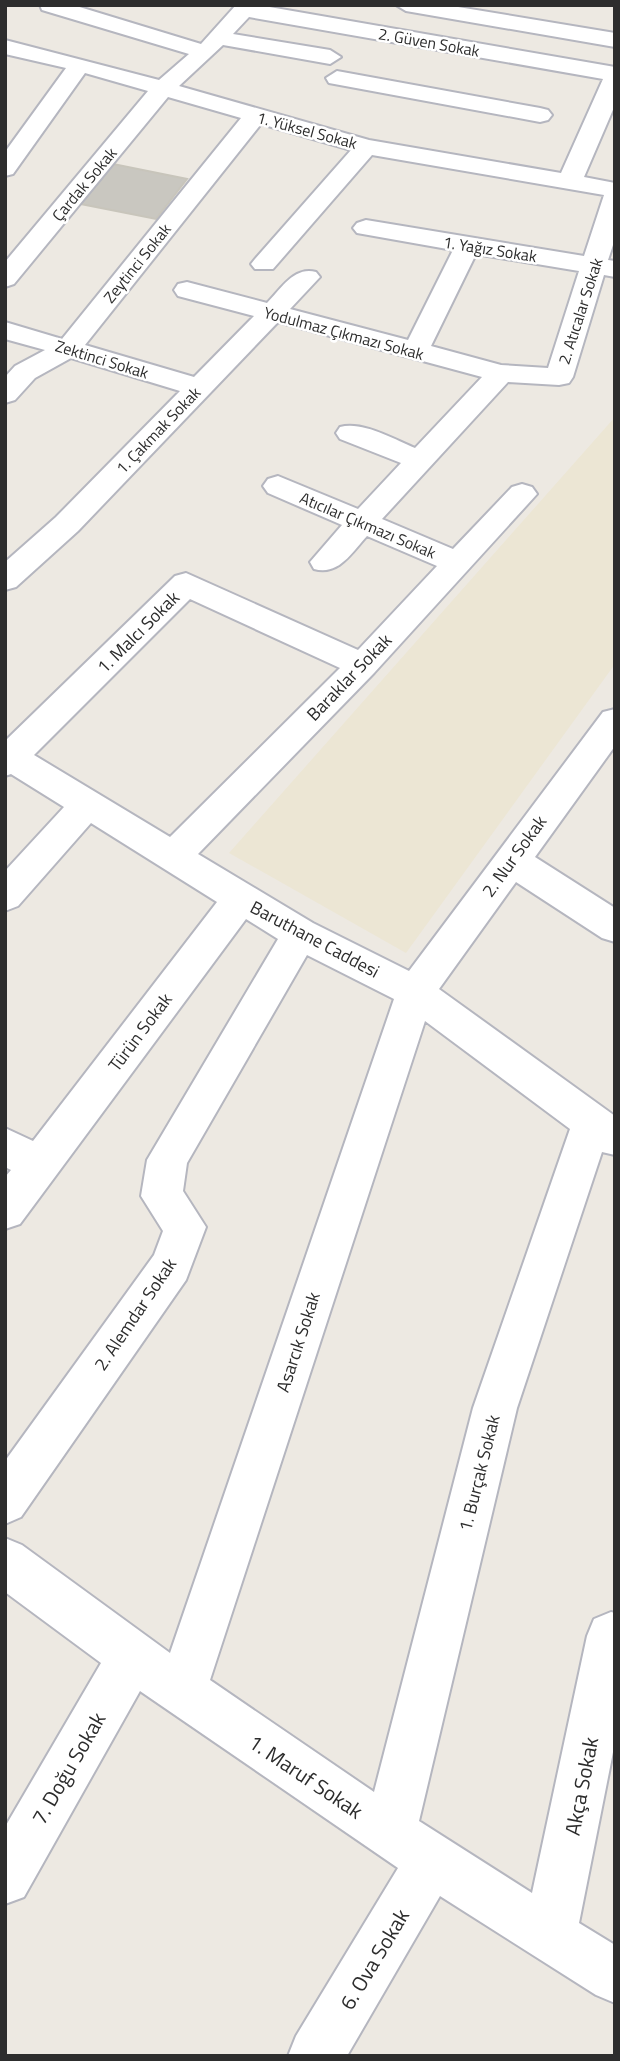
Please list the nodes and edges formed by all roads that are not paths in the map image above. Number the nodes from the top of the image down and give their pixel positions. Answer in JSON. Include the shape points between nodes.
{"nodes":[{"id":1,"x":50,"y":5,"type":"edge"},
{"id":2,"x":406,"y":5,"type":"edge"},
{"id":3,"x":246,"y":8,"type":"edge"},
{"id":4,"x":615,"y":40,"type":"edge"},
{"id":5,"x":212,"y":45,"type":"junction"},
{"id":6,"x":5,"y":47,"type":"edge"},
{"id":7,"x":80,"y":64,"type":"junction"},
{"id":8,"x":615,"y":76,"type":"edge"},
{"id":9,"x":162,"y":89,"type":"junction"},
{"id":10,"x":444,"y":97,"type":"junction"},
{"id":11,"x":540,"y":115,"type":"dead end"},
{"id":12,"x":255,"y":116,"type":"junction"},
{"id":13,"x":366,"y":147,"type":"junction"},
{"id":14,"x":409,"y":154,"type":"junction"},
{"id":15,"x":5,"y":169,"type":"edge"},
{"id":16,"x":570,"y":181,"type":"junction"},
{"id":17,"x":615,"y":190,"type":"edge"},
{"id":18,"x":615,"y":198,"type":"edge"},
{"id":19,"x":366,"y":228,"type":"dead end"},
{"id":20,"x":468,"y":245,"type":"junction"},
{"id":21,"x":264,"y":264,"type":"dead end"},
{"id":22,"x":604,"y":268,"type":"edge"},
{"id":23,"x":307,"y":276,"type":"dead end"},
{"id":24,"x":5,"y":279,"type":"edge"},
{"id":25,"x":187,"y":290,"type":"dead end"},
{"id":26,"x":271,"y":313,"type":"junction"},
{"id":27,"x":5,"y":330,"type":"edge"},
{"id":28,"x":68,"y":349,"type":"junction"},
{"id":29,"x":415,"y":352,"type":"junction"},
{"id":30,"x":501,"y":373,"type":"junction"},
{"id":31,"x":199,"y":388,"type":"junction"},
{"id":32,"x":5,"y":394,"type":"edge"},
{"id":33,"x":350,"y":433,"type":"dead end"},
{"id":34,"x":420,"y":460,"type":"junction"},
{"id":35,"x":278,"y":486,"type":"dead end"},
{"id":36,"x":522,"y":494,"type":"dead end"},
{"id":37,"x":363,"y":522,"type":"junction"},
{"id":38,"x":326,"y":562,"type":"dead end"},
{"id":39,"x":457,"y":563,"type":"junction"},
{"id":40,"x":5,"y":579,"type":"edge"},
{"id":41,"x":363,"y":665,"type":"junction"},
{"id":42,"x":615,"y":721,"type":"edge"},
{"id":43,"x":7,"y":758,"type":"edge"},
{"id":44,"x":88,"y":803,"type":"junction"},
{"id":45,"x":173,"y":856,"type":"junction"},
{"id":46,"x":511,"y":860,"type":"junction"},
{"id":47,"x":5,"y":896,"type":"edge"},
{"id":48,"x":240,"y":899,"type":"junction"},
{"id":49,"x":615,"y":927,"type":"edge"},
{"id":50,"x":300,"y":934,"type":"junction"},
{"id":51,"x":415,"y":992,"type":"junction"},
{"id":52,"x":604,"y":1131,"type":"edge"},
{"id":53,"x":22,"y":1156,"type":"edge"},
{"id":54,"x":5,"y":1210,"type":"edge"},
{"id":55,"x":5,"y":1502,"type":"edge"},
{"id":56,"x":5,"y":1562,"type":"edge"},
{"id":57,"x":611,"y":1636,"type":"dead end"},
{"id":58,"x":132,"y":1657,"type":"junction"},
{"id":59,"x":181,"y":1692,"type":"junction"},
{"id":60,"x":410,"y":1847,"type":"junction"},
{"id":61,"x":5,"y":1878,"type":"edge"},
{"id":62,"x":550,"y":1936,"type":"junction"},
{"id":63,"x":615,"y":1976,"type":"edge"},
{"id":64,"x":316,"y":2056,"type":"edge"}],
"edges":[{"from":1,"to":5,"type":"street"},
{"from":2,"to":4,"type":"street"},
{"from":3,"to":5,"type":"street","name":"Çardak Sokak"},
{"from":3,"to":8,"type":"street","name":"2. Güven Sokak"},
{"from":5,"to":9,"type":"street","name":"Çardak Sokak"},
{"from":5,"to":10,"type":"street","via":[[333,68]]},
{"from":6,"to":7,"type":"street","name":"1. Yüksel Sokak"},
{"from":7,"to":9,"type":"street","name":"1. Yüksel Sokak"},
{"from":7,"to":15,"type":"street"},
{"from":8,"to":16,"type":"street"},
{"from":9,"to":12,"type":"street","name":"1. Yüksel Sokak"},
{"from":9,"to":24,"type":"street","name":"Çardak Sokak"},
{"from":10,"to":11,"type":"street"},
{"from":10,"to":14,"type":"street"},
{"from":12,"to":13,"type":"street","name":"1. Yüksel Sokak"},
{"from":12,"to":28,"type":"street","name":"Zeytinci Sokak"},
{"from":13,"to":14,"type":"street","name":"1. Yüksel Sokak"},
{"from":13,"to":21,"type":"street"},
{"from":14,"to":16,"type":"street","name":"1. Yüksel Sokak"},
{"from":16,"to":17,"type":"street","name":"1. Yüksel Sokak"},
{"from":18,"to":22,"type":"street","name":"2. Atıcalar Sokak"},
{"from":19,"to":20,"type":"street","name":"1. Yağız Sokak"},
{"from":20,"to":22,"type":"street","name":"1. Yağız Sokak"},
{"from":20,"to":29,"type":"street"},
{"from":22,"to":30,"type":"street","name":"2. Atıcalar Sokak","via":[[559,377]]},
{"from":23,"to":26,"type":"street","name":"1. Çakmak Sokak"},
{"from":25,"to":26,"type":"street","name":"Yodulmaz Çıkmazı Sokak"},
{"from":26,"to":29,"type":"street","name":"Yodulmaz Çıkmazı Sokak"},
{"from":26,"to":31,"type":"street","name":"1. Çakmak Sokak"},
{"from":27,"to":28,"type":"street","name":"Zektinci Sokak"},
{"from":28,"to":31,"type":"street","name":"Zektinci Sokak"},
{"from":28,"to":32,"type":"street","name":"Zeytinci Sokak","via":[[25,372]]},
{"from":29,"to":30,"type":"street","name":"Yodulmaz Çıkmazı Sokak"},
{"from":30,"to":34,"type":"street"},
{"from":31,"to":40,"type":"street","name":"1. Çakmak Sokak","via":[[67,524]]},
{"from":33,"to":34,"type":"street"},
{"from":34,"to":37,"type":"street"},
{"from":35,"to":37,"type":"street","name":"Atıcılar Çıkmazı Sokak"},
{"from":36,"to":39,"type":"street","name":"Baraklar Sokak"},
{"from":37,"to":38,"type":"street"},
{"from":37,"to":39,"type":"street","name":"Atıcılar Çıkmazı Sokak"},
{"from":39,"to":41,"type":"street","name":"Baraklar Sokak"},
{"from":41,"to":43,"type":"street","name":"1. Malcı Sokak","via":[[186,583]]},
{"from":41,"to":45,"type":"street","name":"Baraklar Sokak"},
{"from":42,"to":46,"type":"street","name":"2. Nur Sokak"},
{"from":43,"to":44,"type":"street","name":"Baruthane Caddesi"},
{"from":44,"to":45,"type":"street","name":"Baruthane Caddesi"},
{"from":44,"to":47,"type":"street"},
{"from":45,"to":48,"type":"street","name":"Baruthane Caddesi"},
{"from":46,"to":49,"type":"street"},
{"from":46,"to":51,"type":"street","name":"2. Nur Sokak"},
{"from":48,"to":50,"type":"street","name":"Baruthane Caddesi"},
{"from":48,"to":53,"type":"street","name":"Türün Sokak"},
{"from":50,"to":51,"type":"street","name":"Baruthane Caddesi"},
{"from":50,"to":55,"type":"street","name":"2. Alemdar Sokak","via":[[167,1160],[162,1196],[185,1227],[171,1266]]},
{"from":51,"to":52,"type":"street","name":"Baruthane Caddesi"},
{"from":51,"to":59,"type":"street","name":"Asarcık Sokak"},
{"from":52,"to":60,"type":"street","name":"1. Burçak Sokak","via":[[495,1409]]},
{"from":53,"to":54,"type":"street","name":"Türün Sokak"},
{"from":56,"to":58,"type":"street","name":"1. Maruf Sokak"},
{"from":57,"to":62,"type":"street","name":"Akça Sokak"},
{"from":58,"to":59,"type":"street","name":"1. Maruf Sokak"},
{"from":58,"to":61,"type":"street","name":"7. Doğu Sokak"},
{"from":59,"to":60,"type":"street","name":"1. Maruf Sokak"},
{"from":60,"to":62,"type":"street","name":"1. Maruf Sokak"},
{"from":60,"to":64,"type":"street","name":"6. Ova Sokak"},
{"from":62,"to":63,"type":"street","name":"1. Maruf Sokak"}]}
